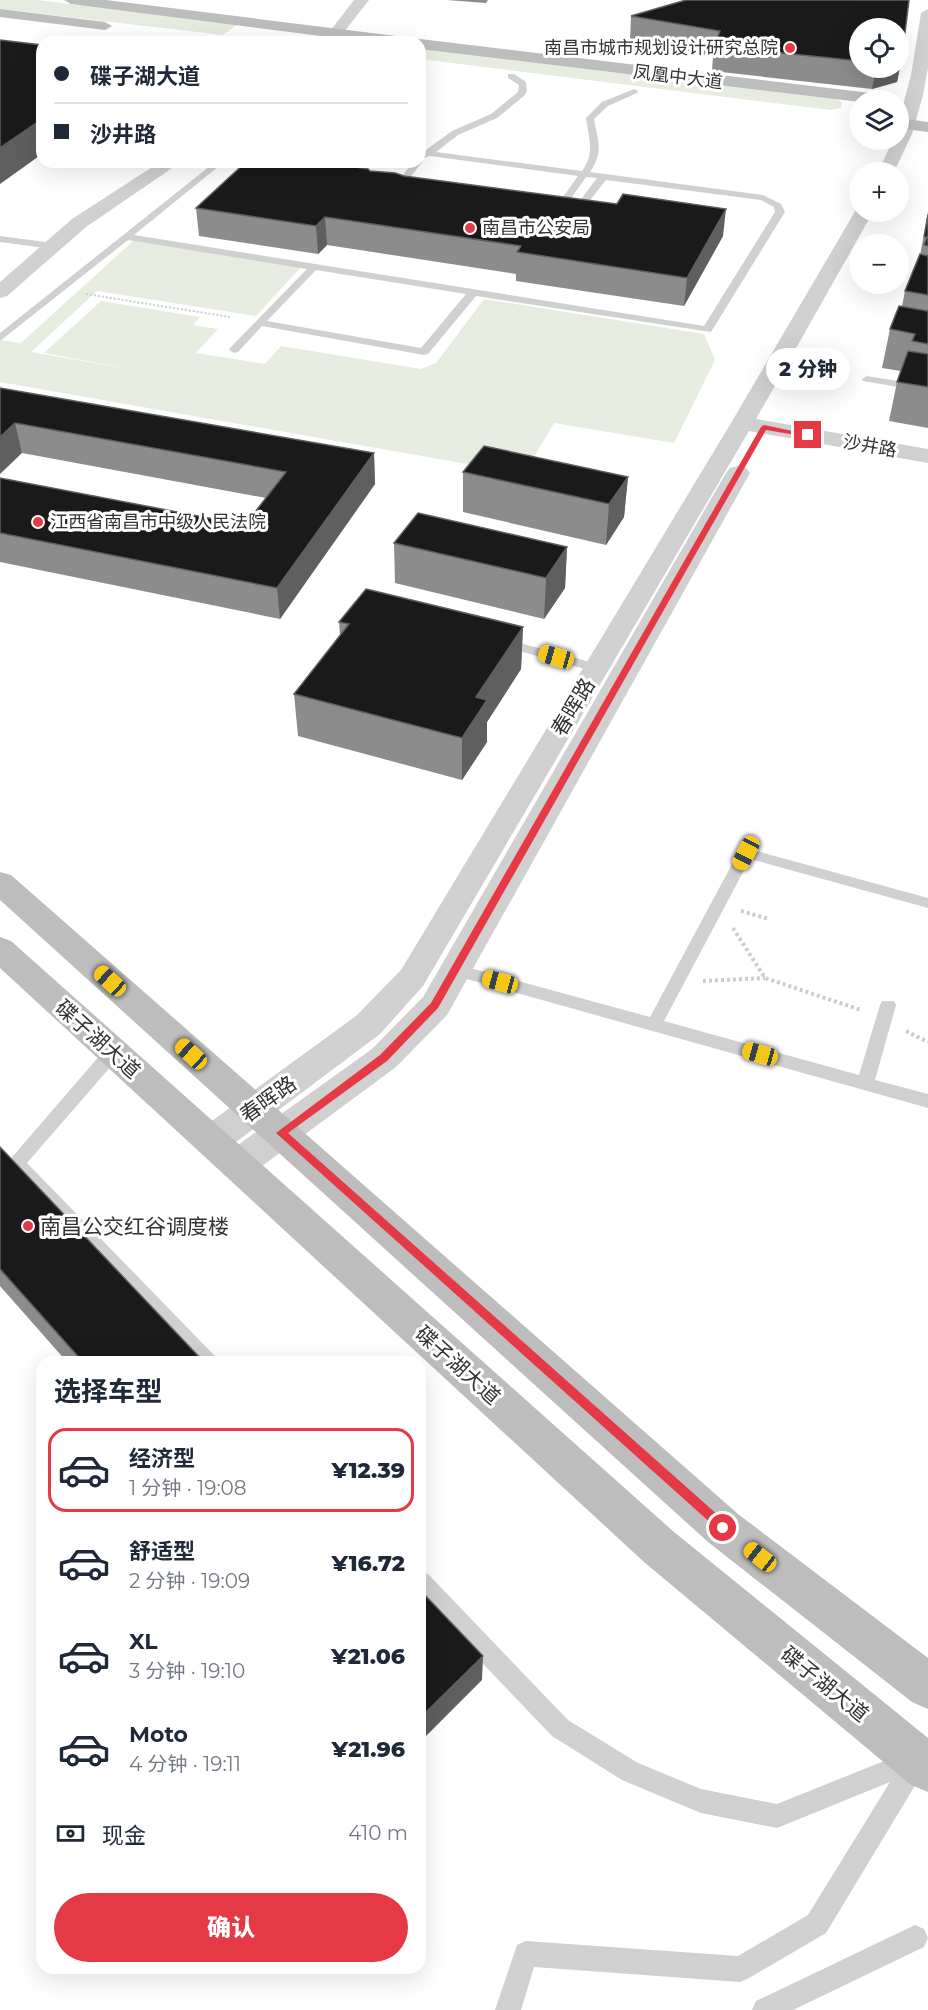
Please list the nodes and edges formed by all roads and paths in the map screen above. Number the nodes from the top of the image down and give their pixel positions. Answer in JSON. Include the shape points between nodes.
{"nodes":[{"id":1,"x":73,"y":0,"type":"edge"},
{"id":2,"x":362,"y":0,"type":"edge"},
{"id":3,"x":0,"y":13,"type":"edge"},
{"id":4,"x":928,"y":13,"type":"edge"},
{"id":5,"x":116,"y":27,"type":"dead end"},
{"id":6,"x":316,"y":36,"type":"edge"},
{"id":7,"x":332,"y":36,"type":"edge"},
{"id":8,"x":426,"y":45,"type":"edge"},
{"id":9,"x":505,"y":76,"type":"joint"},
{"id":10,"x":533,"y":79,"type":"dead end"},
{"id":11,"x":600,"y":87,"type":"dead end"},
{"id":12,"x":640,"y":92,"type":"joint"},
{"id":13,"x":849,"y":95,"type":"edge"},
{"id":14,"x":914,"y":104,"type":"edge"},
{"id":15,"x":909,"y":126,"type":"edge"},
{"id":16,"x":926,"y":130,"type":"edge"},
{"id":17,"x":426,"y":153,"type":"edge"},
{"id":18,"x":426,"y":158,"type":"edge"},
{"id":19,"x":163,"y":168,"type":"edge"},
{"id":20,"x":212,"y":168,"type":"edge"},
{"id":21,"x":413,"y":168,"type":"edge"},
{"id":22,"x":584,"y":176,"type":"junction"},
{"id":23,"x":604,"y":176,"type":"junction"},
{"id":24,"x":405,"y":198,"type":"edge"},
{"id":25,"x":549,"y":217,"type":"edge"},
{"id":26,"x":570,"y":221,"type":"edge"},
{"id":27,"x":859,"y":222,"type":"edge"},
{"id":28,"x":126,"y":237,"type":"junction"},
{"id":29,"x":0,"y":239,"type":"edge"},
{"id":30,"x":53,"y":246,"type":"junction"},
{"id":31,"x":314,"y":267,"type":"junction"},
{"id":32,"x":849,"y":276,"type":"edge"},
{"id":33,"x":60,"y":290,"type":"junction"},
{"id":34,"x":0,"y":292,"type":"edge"},
{"id":35,"x":473,"y":293,"type":"junction"},
{"id":36,"x":230,"y":317,"type":"dead end"},
{"id":37,"x":260,"y":323,"type":"junction"},
{"id":38,"x":0,"y":338,"type":"edge"},
{"id":39,"x":234,"y":350,"type":"dead end"},
{"id":40,"x":867,"y":379,"type":"dead end"},
{"id":41,"x":928,"y":389,"type":"edge"},
{"id":42,"x":753,"y":425,"type":"junction"},
{"id":43,"x":928,"y":456,"type":"edge"},
{"id":44,"x":488,"y":638,"type":"edge"},
{"id":45,"x":596,"y":668,"type":"junction"},
{"id":46,"x":0,"y":884,"type":"edge"},
{"id":47,"x":928,"y":903,"type":"edge"},
{"id":48,"x":719,"y":904,"type":"junction"},
{"id":49,"x":0,"y":949,"type":"edge"},
{"id":50,"x":456,"y":970,"type":"junction"},
{"id":51,"x":765,"y":978,"type":"junction"},
{"id":52,"x":677,"y":982,"type":"junction"},
{"id":53,"x":886,"y":1012,"type":"junction"},
{"id":54,"x":654,"y":1025,"type":"junction"},
{"id":55,"x":928,"y":1042,"type":"edge"},
{"id":56,"x":113,"y":1052,"type":"junction"},
{"id":57,"x":865,"y":1084,"type":"junction"},
{"id":58,"x":928,"y":1101,"type":"edge"},
{"id":59,"x":267,"y":1121,"type":"junction"},
{"id":60,"x":211,"y":1141,"type":"junction"},
{"id":61,"x":237,"y":1165,"type":"junction"},
{"id":62,"x":202,"y":1356,"type":"edge"},
{"id":63,"x":426,"y":1588,"type":"edge"},
{"id":64,"x":928,"y":1686,"type":"edge"},
{"id":65,"x":925,"y":1770,"type":"edge"},
{"id":66,"x":915,"y":1938,"type":"dead end"},
{"id":67,"x":508,"y":2010,"type":"edge"},
{"id":68,"x":765,"y":2010,"type":"edge"}],
"edges":[{"from":1,"to":6,"type":"main road"},
{"from":2,"to":7,"type":"street"},
{"from":3,"to":5,"type":"main road"},
{"from":4,"to":14,"type":"street"},
{"from":8,"to":13,"type":"main road","name":"凤凰中大道"},
{"from":9,"to":10,"type":"main road"},
{"from":9,"to":17,"type":"lane","via":[[523,84],[524,91],[494,116],[455,133]]},
{"from":11,"to":12,"type":"main road","name":"凤凰中大道"},
{"from":12,"to":22,"type":"lane","via":[[605,104],[590,118],[596,151]]},
{"from":15,"to":16,"type":"main road"},
{"from":18,"to":22,"type":"lane"},
{"from":19,"to":30,"type":"street","via":[[79,223]]},
{"from":20,"to":28,"type":"lane"},
{"from":21,"to":24,"type":"lane","via":[[395,191]]},
{"from":22,"to":23,"type":"lane"},
{"from":22,"to":25,"type":"lane"},
{"from":23,"to":26,"type":"lane"},
{"from":23,"to":35,"type":"lane","via":[[763,198],[778,206],[780,212],[707,330]]},
{"from":27,"to":42,"type":"street","name":"春晖路"},
{"from":28,"to":31,"type":"lane"},
{"from":28,"to":33,"type":"lane"},
{"from":29,"to":30,"type":"lane"},
{"from":30,"to":34,"type":"street"},
{"from":31,"to":35,"type":"lane"},
{"from":31,"to":37,"type":"lane"},
{"from":32,"to":42,"type":"street","name":"春晖路"},
{"from":33,"to":36,"type":"path"},
{"from":33,"to":38,"type":"lane"},
{"from":35,"to":37,"type":"lane","via":[[424,352]]},
{"from":37,"to":39,"type":"lane"},
{"from":40,"to":41,"type":"lane"},
{"from":42,"to":43,"type":"street","name":"沙井路"},
{"from":42,"to":45,"type":"street","name":"春晖路"},
{"from":42,"to":50,"type":"street","name":"春晖路"},
{"from":44,"to":45,"type":"lane"},
{"from":45,"to":59,"type":"street","name":"春晖路","via":[[412,978]]},
{"from":46,"to":59,"type":"main road"},
{"from":47,"to":48,"type":"lane","via":[[746,853]]},
{"from":48,"to":51,"type":"path"},
{"from":48,"to":52,"type":"lane"},
{"from":49,"to":56,"type":"main road","name":"碟子湖大道"},
{"from":50,"to":54,"type":"lane"},
{"from":50,"to":59,"type":"street","name":"春晖路","via":[[435,1006],[384,1058]]},
{"from":51,"to":52,"type":"path"},
{"from":51,"to":53,"type":"path"},
{"from":52,"to":54,"type":"lane"},
{"from":53,"to":55,"type":"path"},
{"from":53,"to":57,"type":"lane"},
{"from":54,"to":57,"type":"lane"},
{"from":56,"to":60,"type":"main road","name":"碟子湖大道"},
{"from":56,"to":62,"type":"lane","via":[[16,1163]]},
{"from":57,"to":58,"type":"lane"},
{"from":59,"to":60,"type":"street","name":"春晖路"},
{"from":59,"to":61,"type":"street","name":"春晖路"},
{"from":59,"to":64,"type":"main road","via":[[723,1528]]},
{"from":60,"to":61,"type":"main road","name":"碟子湖大道"},
{"from":61,"to":65,"type":"main road","name":"碟子湖大道","via":[[659,1547]]},
{"from":63,"to":65,"type":"lane","via":[[560,1728],[630,1772],[701,1801],[777,1816]]},
{"from":65,"to":67,"type":"lane","via":[[817,1924],[740,1969],[526,1954]]},
{"from":66,"to":68,"type":"lane"}]}
